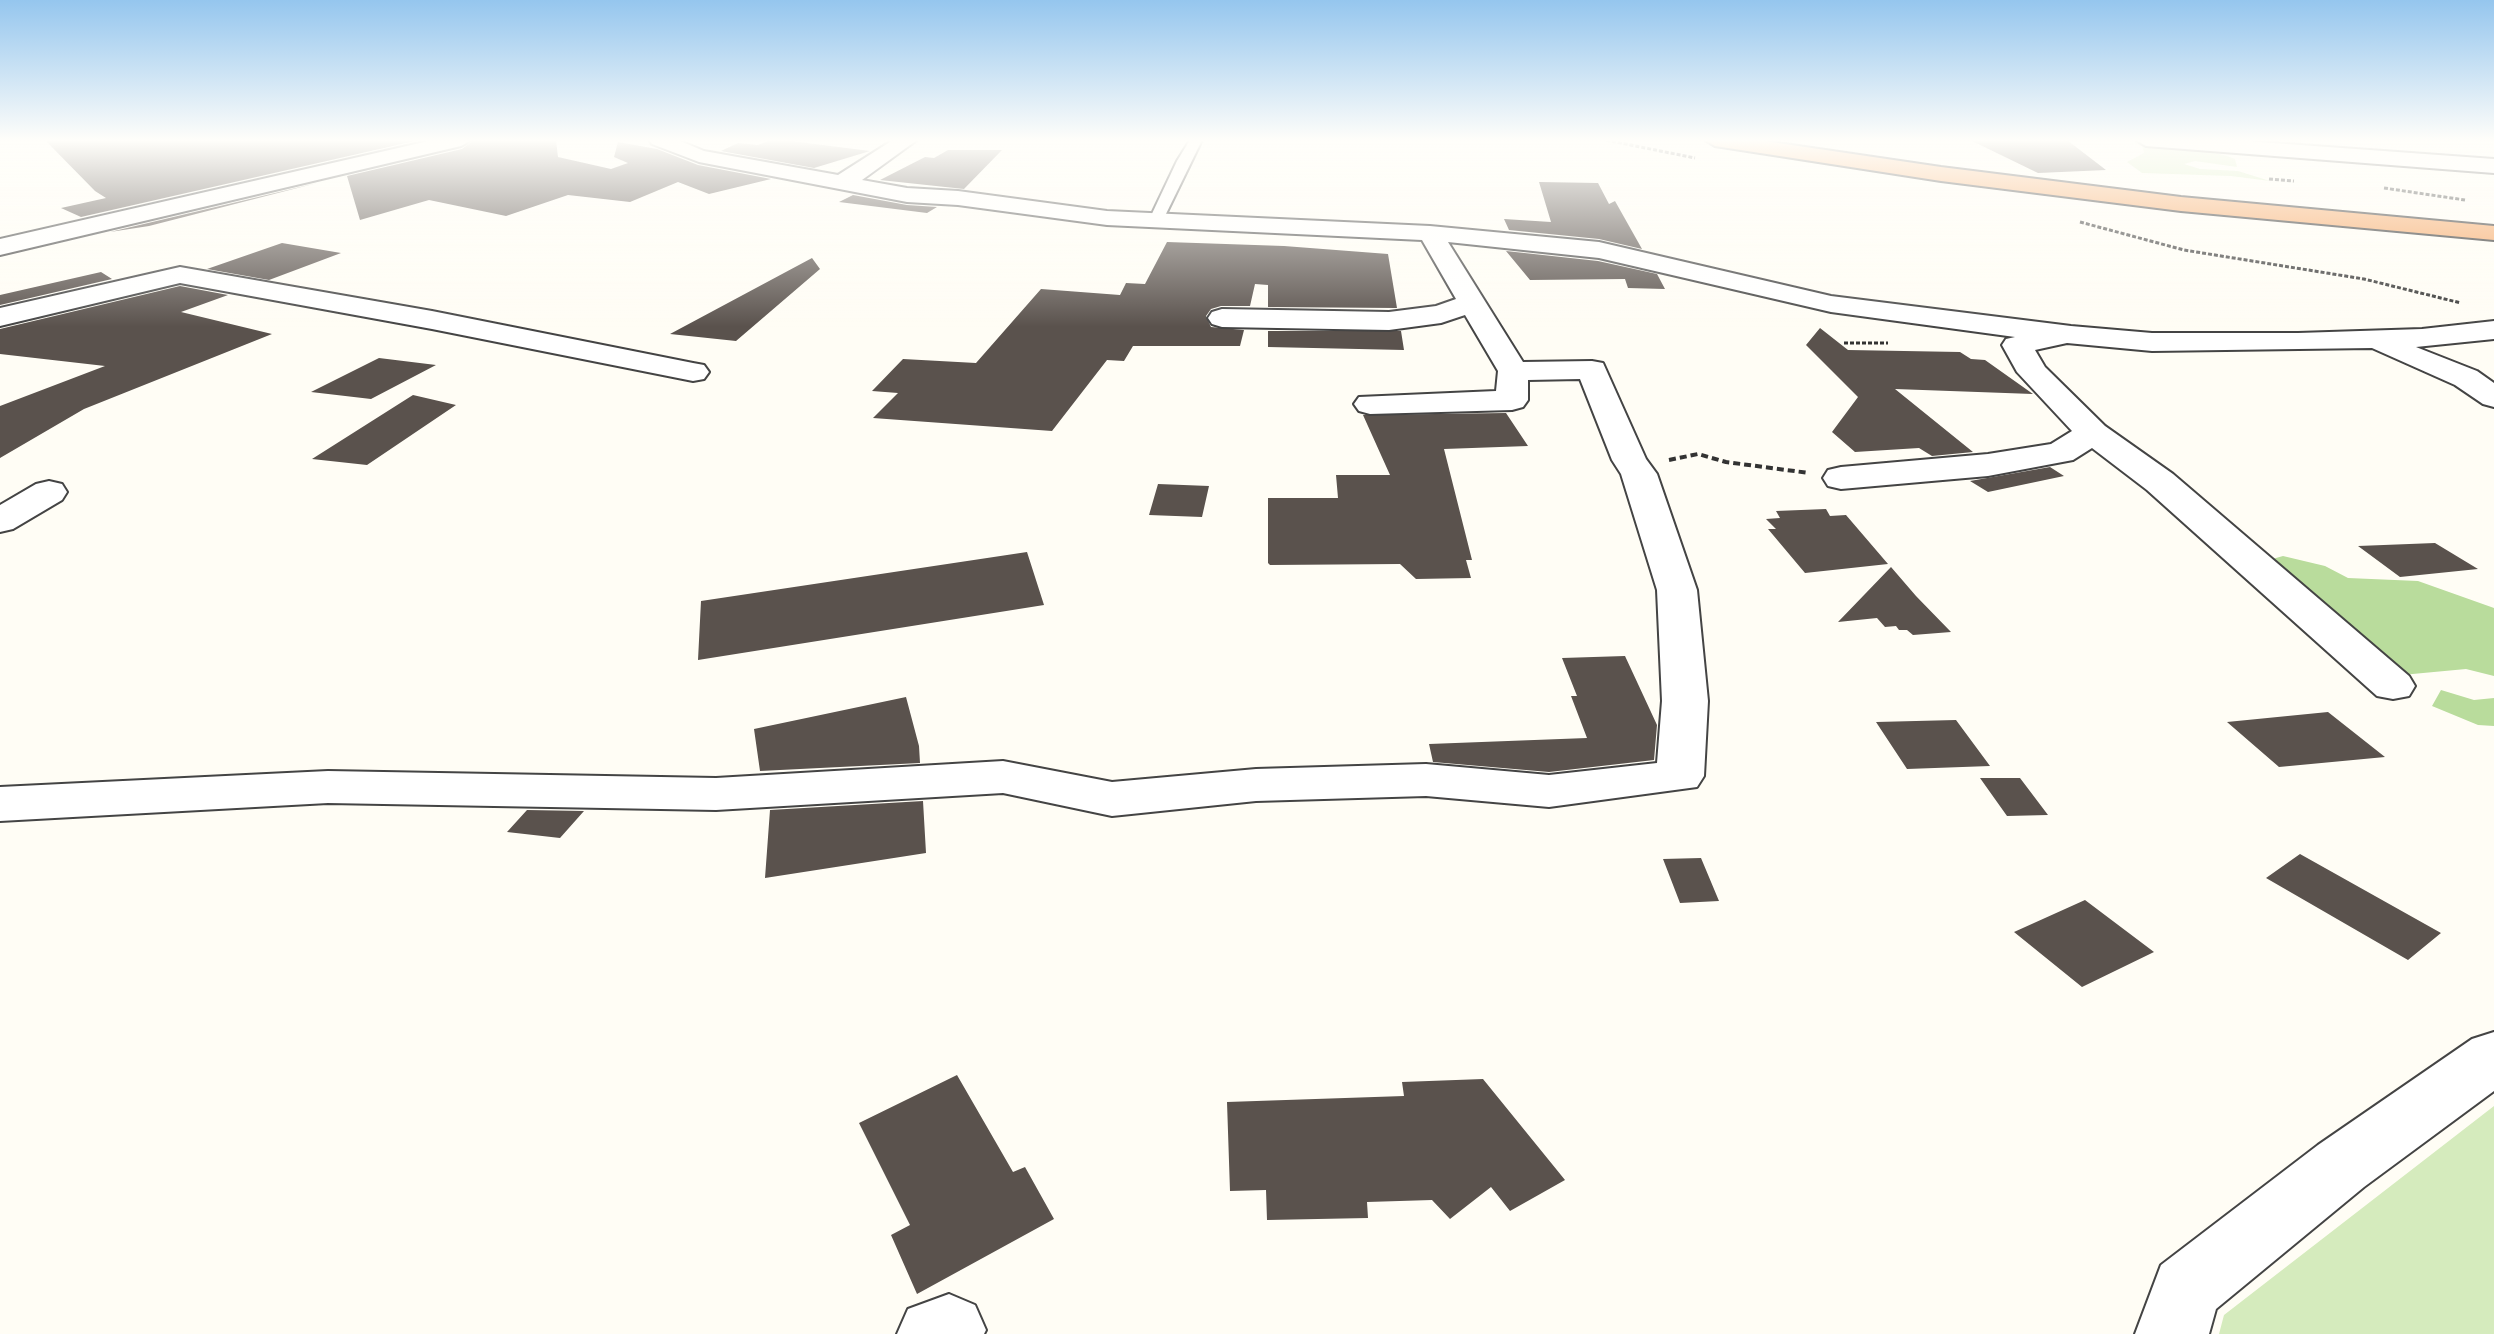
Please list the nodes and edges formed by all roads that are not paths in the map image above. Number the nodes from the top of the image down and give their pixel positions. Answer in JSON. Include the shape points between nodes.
{"nodes":[{"id":1,"x":193,"y":202,"type":"edge"},
{"id":2,"x":990,"y":202,"type":"edge"},
{"id":3,"x":1164,"y":202,"type":"edge"},
{"id":4,"x":2166,"y":202,"type":"edge"},
{"id":5,"x":2279,"y":202,"type":"edge"},
{"id":6,"x":1156,"y":220,"type":"junction"},
{"id":7,"x":2494,"y":223,"type":"edge"},
{"id":8,"x":1430,"y":233,"type":"junction"},
{"id":9,"x":2494,"y":233,"type":"edge"},
{"id":10,"x":0,"y":247,"type":"edge"},
{"id":11,"x":1472,"y":302,"type":"junction"},
{"id":12,"x":0,"y":317,"type":"edge"},
{"id":13,"x":1222,"y":318,"type":"dead end"},
{"id":14,"x":2494,"y":330,"type":"edge"},
{"id":15,"x":2071,"y":335,"type":"junction"},
{"id":16,"x":2372,"y":339,"type":"junction"},
{"id":17,"x":1513,"y":371,"type":"junction"},
{"id":18,"x":693,"y":372,"type":"dead end"},
{"id":19,"x":2494,"y":397,"type":"edge"},
{"id":20,"x":1370,"y":404,"type":"dead end"},
{"id":21,"x":2093,"y":433,"type":"junction"},
{"id":22,"x":1841,"y":478,"type":"road end"},
{"id":23,"x":49,"y":492,"type":"dead end"},
{"id":24,"x":0,"y":521,"type":"edge"},
{"id":25,"x":2393,"y":686,"type":"dead end"},
{"id":26,"x":0,"y":804,"type":"edge"},
{"id":27,"x":2494,"y":1057,"type":"edge"},
{"id":28,"x":2172,"y":1334,"type":"edge"}],
"edges":[{"from":1,"to":10,"type":"street"},
{"from":2,"to":6,"type":"street"},
{"from":3,"to":6,"type":"lane"},
{"from":4,"to":9,"type":"highway"},
{"from":5,"to":7,"type":"highway"},
{"from":6,"to":8,"type":"street"},
{"from":8,"to":11,"type":"street"},
{"from":8,"to":15,"type":"street","via":[[1599,250],[1831,304]]},
{"from":11,"to":13,"type":"street","via":[[1441,314],[1389,321]]},
{"from":11,"to":17,"type":"street"},
{"from":12,"to":18,"type":"street","via":[[180,275]]},
{"from":14,"to":16,"type":"street"},
{"from":15,"to":16,"type":"street","via":[[2152,342]]},
{"from":15,"to":21,"type":"street","via":[[2017,345],[2033,372]]},
{"from":16,"to":19,"type":"street","via":[[2466,378]]},
{"from":17,"to":20,"type":"street","via":[[1512,400]]},
{"from":17,"to":26,"type":"street","via":[[1592,370],[1639,474],[1677,590],[1685,701],[1680,776],[1549,791],[1426,780],[1256,785],[1112,799],[1003,777],[716,794],[328,787]]},
{"from":21,"to":22,"type":"street","via":[[2061,453]]},
{"from":21,"to":25,"type":"street","via":[[2160,482]]},
{"from":23,"to":24,"type":"street"},
{"from":27,"to":28,"type":"street","via":[[2341,1166],[2186,1289]]}]}
